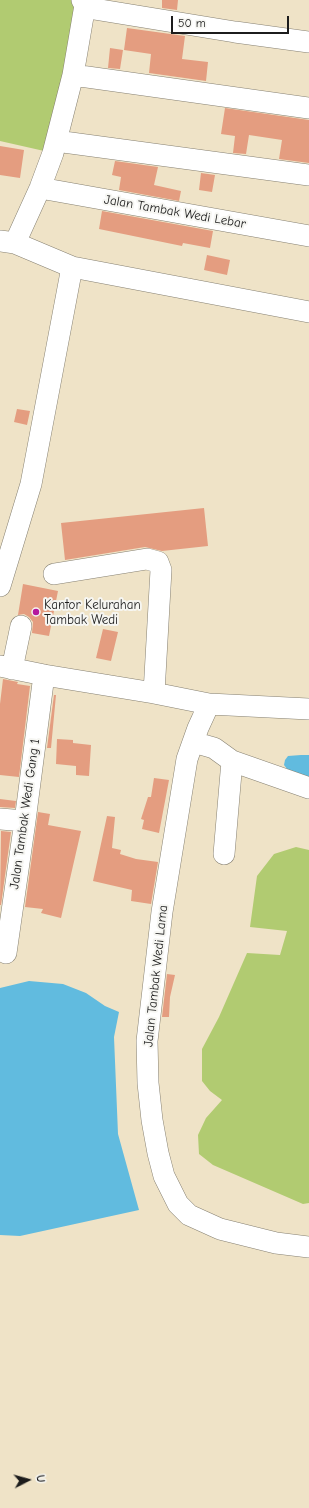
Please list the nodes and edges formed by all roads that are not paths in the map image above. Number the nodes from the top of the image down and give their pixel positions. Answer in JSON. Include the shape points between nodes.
{"nodes":[{"id":1,"x":83,"y":3,"type":"edge"},
{"id":2,"x":309,"y":42,"type":"edge"},
{"id":3,"x":73,"y":75,"type":"junction"},
{"id":4,"x":309,"y":108,"type":"edge"},
{"id":5,"x":56,"y":141,"type":"junction"},
{"id":6,"x":309,"y":174,"type":"edge"},
{"id":7,"x":40,"y":188,"type":"junction"},
{"id":8,"x":309,"y":236,"type":"edge"},
{"id":9,"x":7,"y":242,"type":"edge"},
{"id":10,"x":72,"y":267,"type":"junction"},
{"id":11,"x":309,"y":312,"type":"edge"},
{"id":12,"x":54,"y":574,"type":"dead end"},
{"id":13,"x":0,"y":586,"type":"edge"},
{"id":14,"x":21,"y":626,"type":"dead end"},
{"id":15,"x":6,"y":668,"type":"edge"},
{"id":16,"x":44,"y":675,"type":"junction"},
{"id":17,"x":167,"y":696,"type":"junction"},
{"id":18,"x":209,"y":704,"type":"junction"},
{"id":19,"x":309,"y":709,"type":"edge"},
{"id":20,"x":193,"y":742,"type":"junction"},
{"id":21,"x":232,"y":761,"type":"junction"},
{"id":22,"x":309,"y":788,"type":"edge"},
{"id":23,"x":0,"y":819,"type":"edge"},
{"id":24,"x":25,"y":821,"type":"junction"},
{"id":25,"x":224,"y":854,"type":"dead end"},
{"id":26,"x":6,"y":953,"type":"dead end"},
{"id":27,"x":309,"y":1247,"type":"edge"}],
"edges":[{"from":1,"to":2,"type":"street","via":[[94,9]]},
{"from":1,"to":3,"type":"street"},
{"from":3,"to":4,"type":"street"},
{"from":3,"to":5,"type":"street"},
{"from":5,"to":6,"type":"street"},
{"from":5,"to":7,"type":"street"},
{"from":7,"to":8,"type":"street","name":"Jalan Tambak Wedi Lebar"},
{"from":7,"to":9,"type":"street"},
{"from":9,"to":10,"type":"street"},
{"from":10,"to":11,"type":"street"},
{"from":10,"to":13,"type":"street","via":[[31,484]]},
{"from":12,"to":17,"type":"street","via":[[147,559],[158,562],[161,570]]},
{"from":14,"to":15,"type":"street"},
{"from":15,"to":16,"type":"street"},
{"from":16,"to":17,"type":"street"},
{"from":16,"to":24,"type":"street","name":"Jalan Tambak Wedi Gang 1"},
{"from":17,"to":18,"type":"street"},
{"from":18,"to":19,"type":"street"},
{"from":18,"to":20,"type":"street","name":"Jalan Tambak Wedi Lama"},
{"from":20,"to":21,"type":"street","via":[[214,748]]},
{"from":20,"to":27,"type":"street","name":"Jalan Tambak Wedi Lama","via":[[187,759],[172,845],[147,1041],[148,1083],[158,1153],[164,1176],[178,1204],[189,1215],[220,1229],[276,1243]]},
{"from":21,"to":22,"type":"street"},
{"from":21,"to":25,"type":"street"},
{"from":23,"to":24,"type":"street"},
{"from":24,"to":26,"type":"street","name":"Jalan Tambak Wedi Gang 1"}]}
